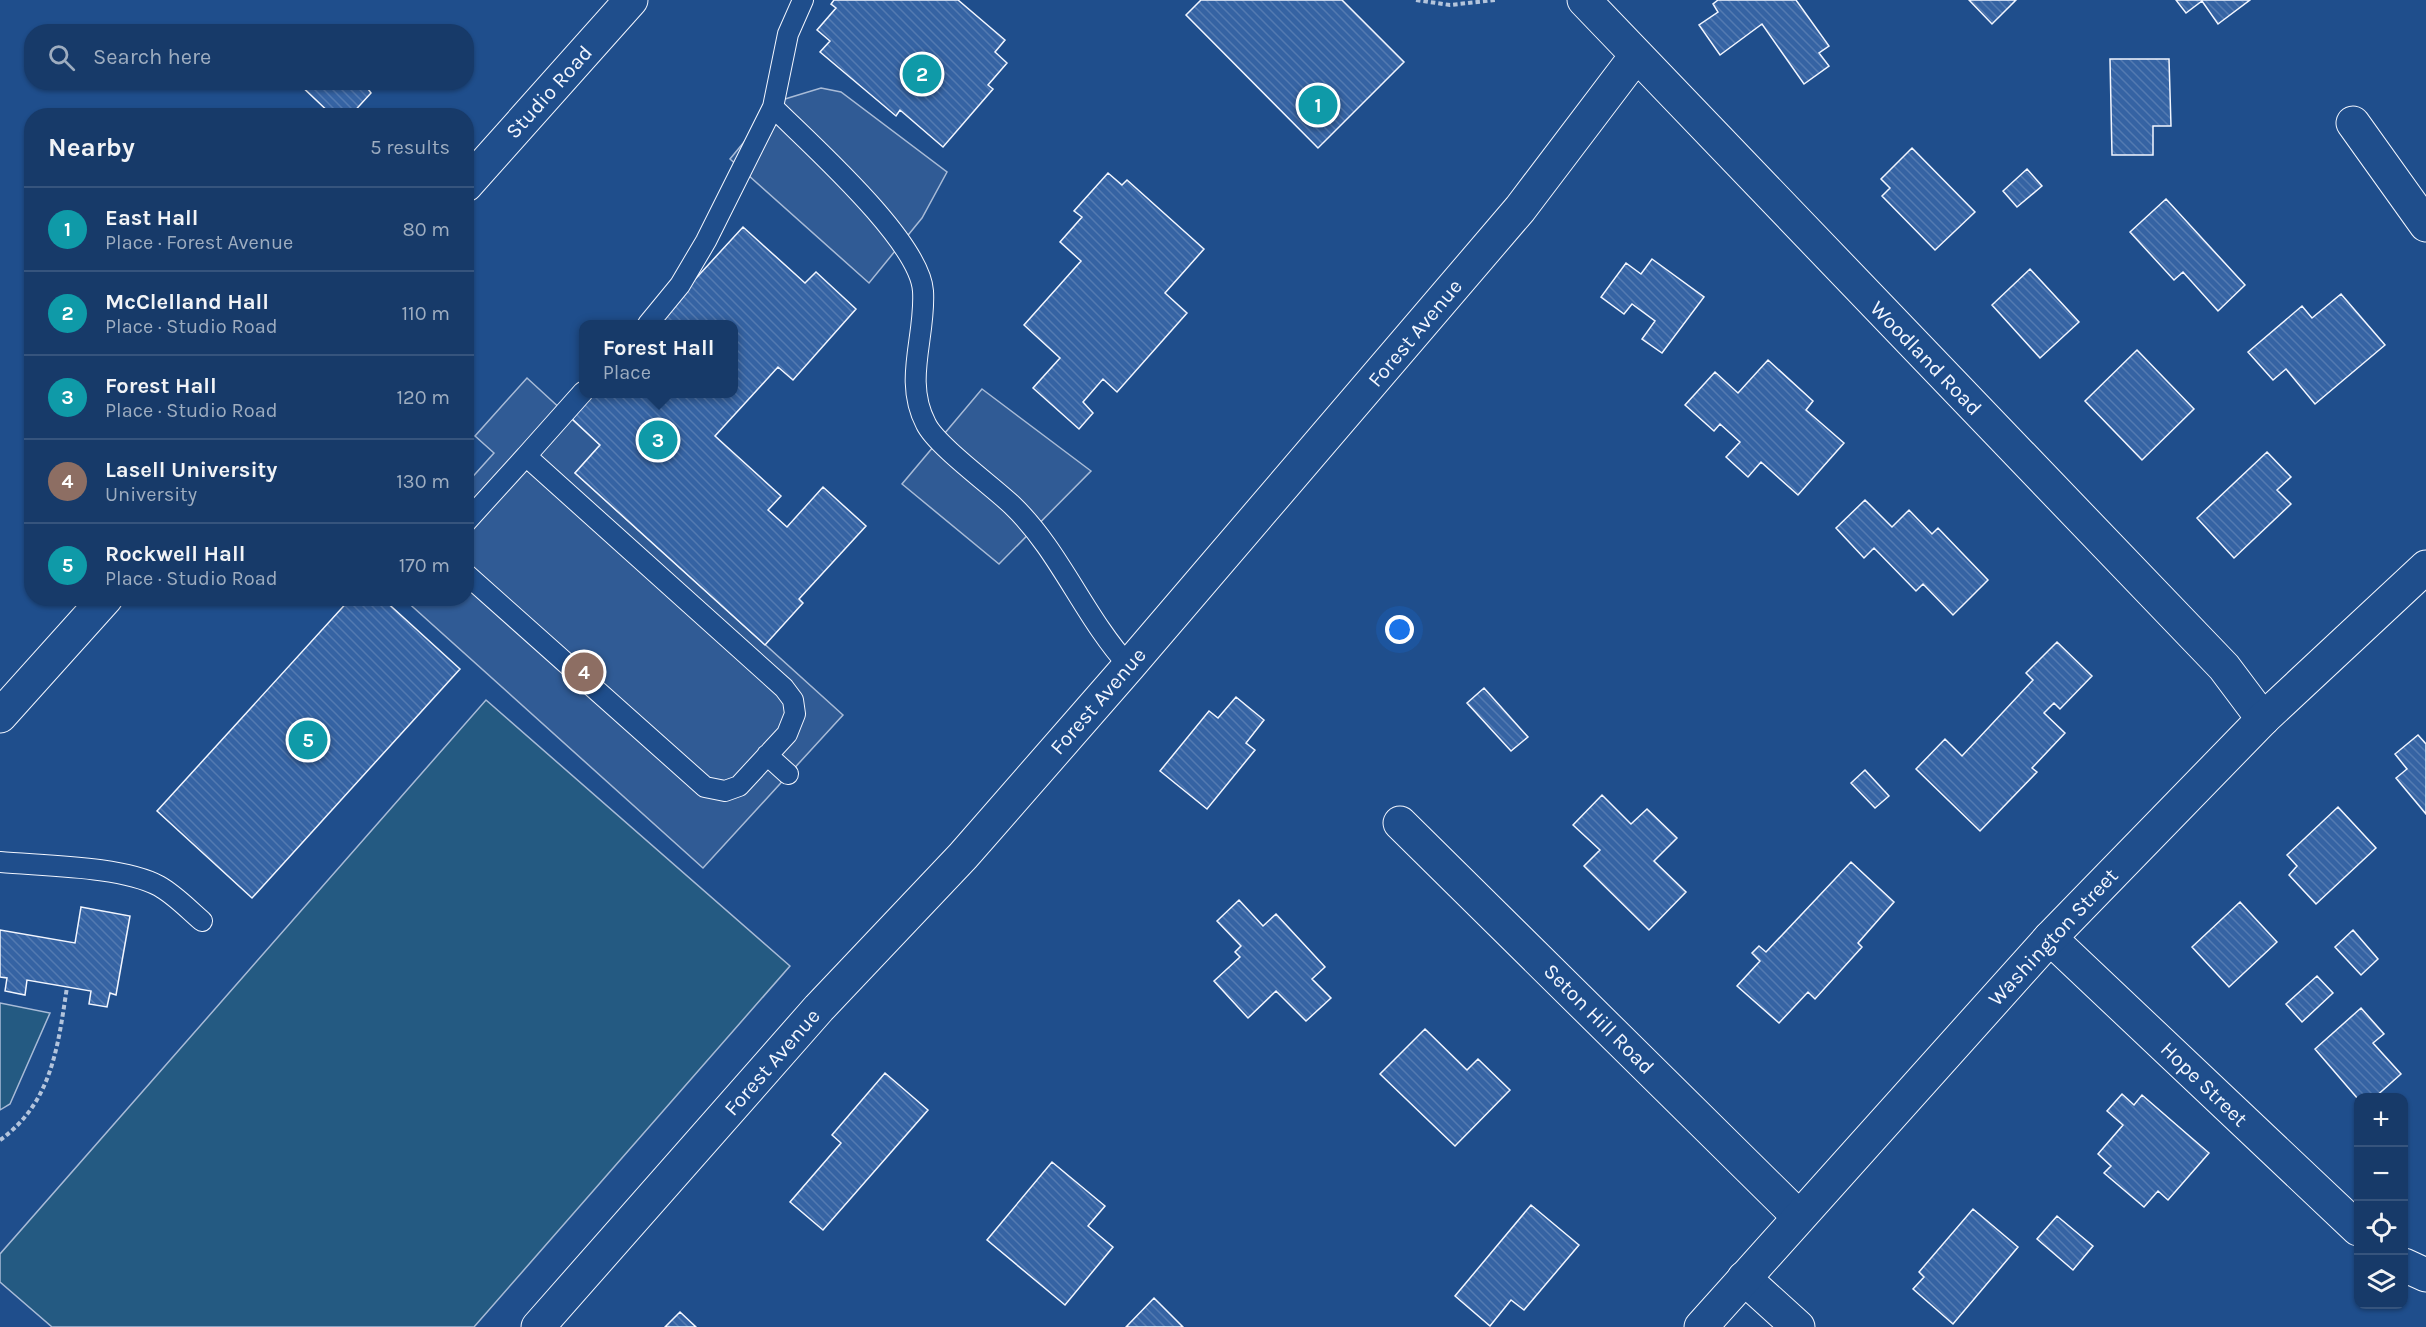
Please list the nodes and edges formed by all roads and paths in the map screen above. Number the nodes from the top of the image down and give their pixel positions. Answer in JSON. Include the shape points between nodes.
{"nodes":[{"id":1,"x":632,"y":0,"type":"edge"},
{"id":2,"x":803,"y":0,"type":"edge"},
{"id":3,"x":1416,"y":0,"type":"edge"},
{"id":4,"x":1496,"y":0,"type":"edge"},
{"id":5,"x":1584,"y":0,"type":"edge"},
{"id":6,"x":1635,"y":56,"type":"junction"},
{"id":7,"x":773,"y":107,"type":"junction"},
{"id":8,"x":2353,"y":123,"type":"dead end"},
{"id":9,"x":474,"y":176,"type":"edge"},
{"id":10,"x":2426,"y":225,"type":"edge"},
{"id":11,"x":651,"y":320,"type":"edge"},
{"id":12,"x":579,"y":396,"type":"edge"},
{"id":13,"x":526,"y":456,"type":"junction"},
{"id":14,"x":474,"y":513,"type":"edge"},
{"id":15,"x":2426,"y":567,"type":"edge"},
{"id":16,"x":474,"y":581,"type":"edge"},
{"id":17,"x":99,"y":606,"type":"edge"},
{"id":18,"x":1129,"y":666,"type":"junction"},
{"id":19,"x":0,"y":716,"type":"edge"},
{"id":20,"x":2263,"y":719,"type":"junction"},
{"id":21,"x":767,"y":755,"type":"junction"},
{"id":22,"x":788,"y":774,"type":"dead end"},
{"id":23,"x":1400,"y":823,"type":"dead end"},
{"id":24,"x":0,"y":862,"type":"edge"},
{"id":25,"x":202,"y":921,"type":"dead end"},
{"id":26,"x":2050,"y":938,"type":"junction"},
{"id":27,"x":66,"y":987,"type":"dead end"},
{"id":28,"x":0,"y":1140,"type":"edge"},
{"id":29,"x":1798,"y":1216,"type":"junction"},
{"id":30,"x":2354,"y":1226,"type":"edge"},
{"id":31,"x":2408,"y":1267,"type":"edge"},
{"id":32,"x":2426,"y":1275,"type":"edge"},
{"id":33,"x":1744,"y":1278,"type":"junction"},
{"id":34,"x":538,"y":1327,"type":"edge"},
{"id":35,"x":1701,"y":1327,"type":"edge"},
{"id":36,"x":1798,"y":1327,"type":"edge"}],
"edges":[{"from":1,"to":9,"type":"street","name":"Studio Road"},
{"from":2,"to":7,"type":"lane","via":[[788,34]]},
{"from":3,"to":4,"type":"path","via":[[1450,5]]},
{"from":5,"to":6,"type":"street","name":"Woodland Road"},
{"from":6,"to":18,"type":"street","name":"Forest Avenue","via":[[1520,209]]},
{"from":6,"to":20,"type":"street","name":"Woodland Road","via":[[2224,667]]},
{"from":7,"to":11,"type":"lane","via":[[706,242],[680,285]]},
{"from":7,"to":18,"type":"lane","via":[[884,221],[920,275],[923,302],[914,389],[927,427],[1032,526]]},
{"from":8,"to":10,"type":"street"},
{"from":12,"to":13,"type":"lane"},
{"from":13,"to":14,"type":"lane"},
{"from":13,"to":21,"type":"lane","via":[[784,688],[793,700],[794,722]]},
{"from":15,"to":20,"type":"street","name":"Washington Street"},
{"from":16,"to":21,"type":"lane","via":[[705,787],[733,789]]},
{"from":17,"to":19,"type":"street"},
{"from":18,"to":34,"type":"street","name":"Forest Avenue","via":[[970,848],[819,1008]]},
{"from":20,"to":26,"type":"street","name":"Washington Street"},
{"from":21,"to":22,"type":"lane"},
{"from":23,"to":29,"type":"street","name":"Seton Hill Road"},
{"from":24,"to":25,"type":"lane","via":[[135,878],[157,885]]},
{"from":26,"to":29,"type":"street","name":"Washington Street"},
{"from":26,"to":30,"type":"street","name":"Hope Street"},
{"from":27,"to":28,"type":"path","via":[[57,1054],[46,1086],[21,1122]]},
{"from":29,"to":33,"type":"street","name":"Washington Street"},
{"from":31,"to":32,"type":"street"},
{"from":33,"to":35,"type":"street","name":"Washington Street"},
{"from":33,"to":36,"type":"street"}]}
